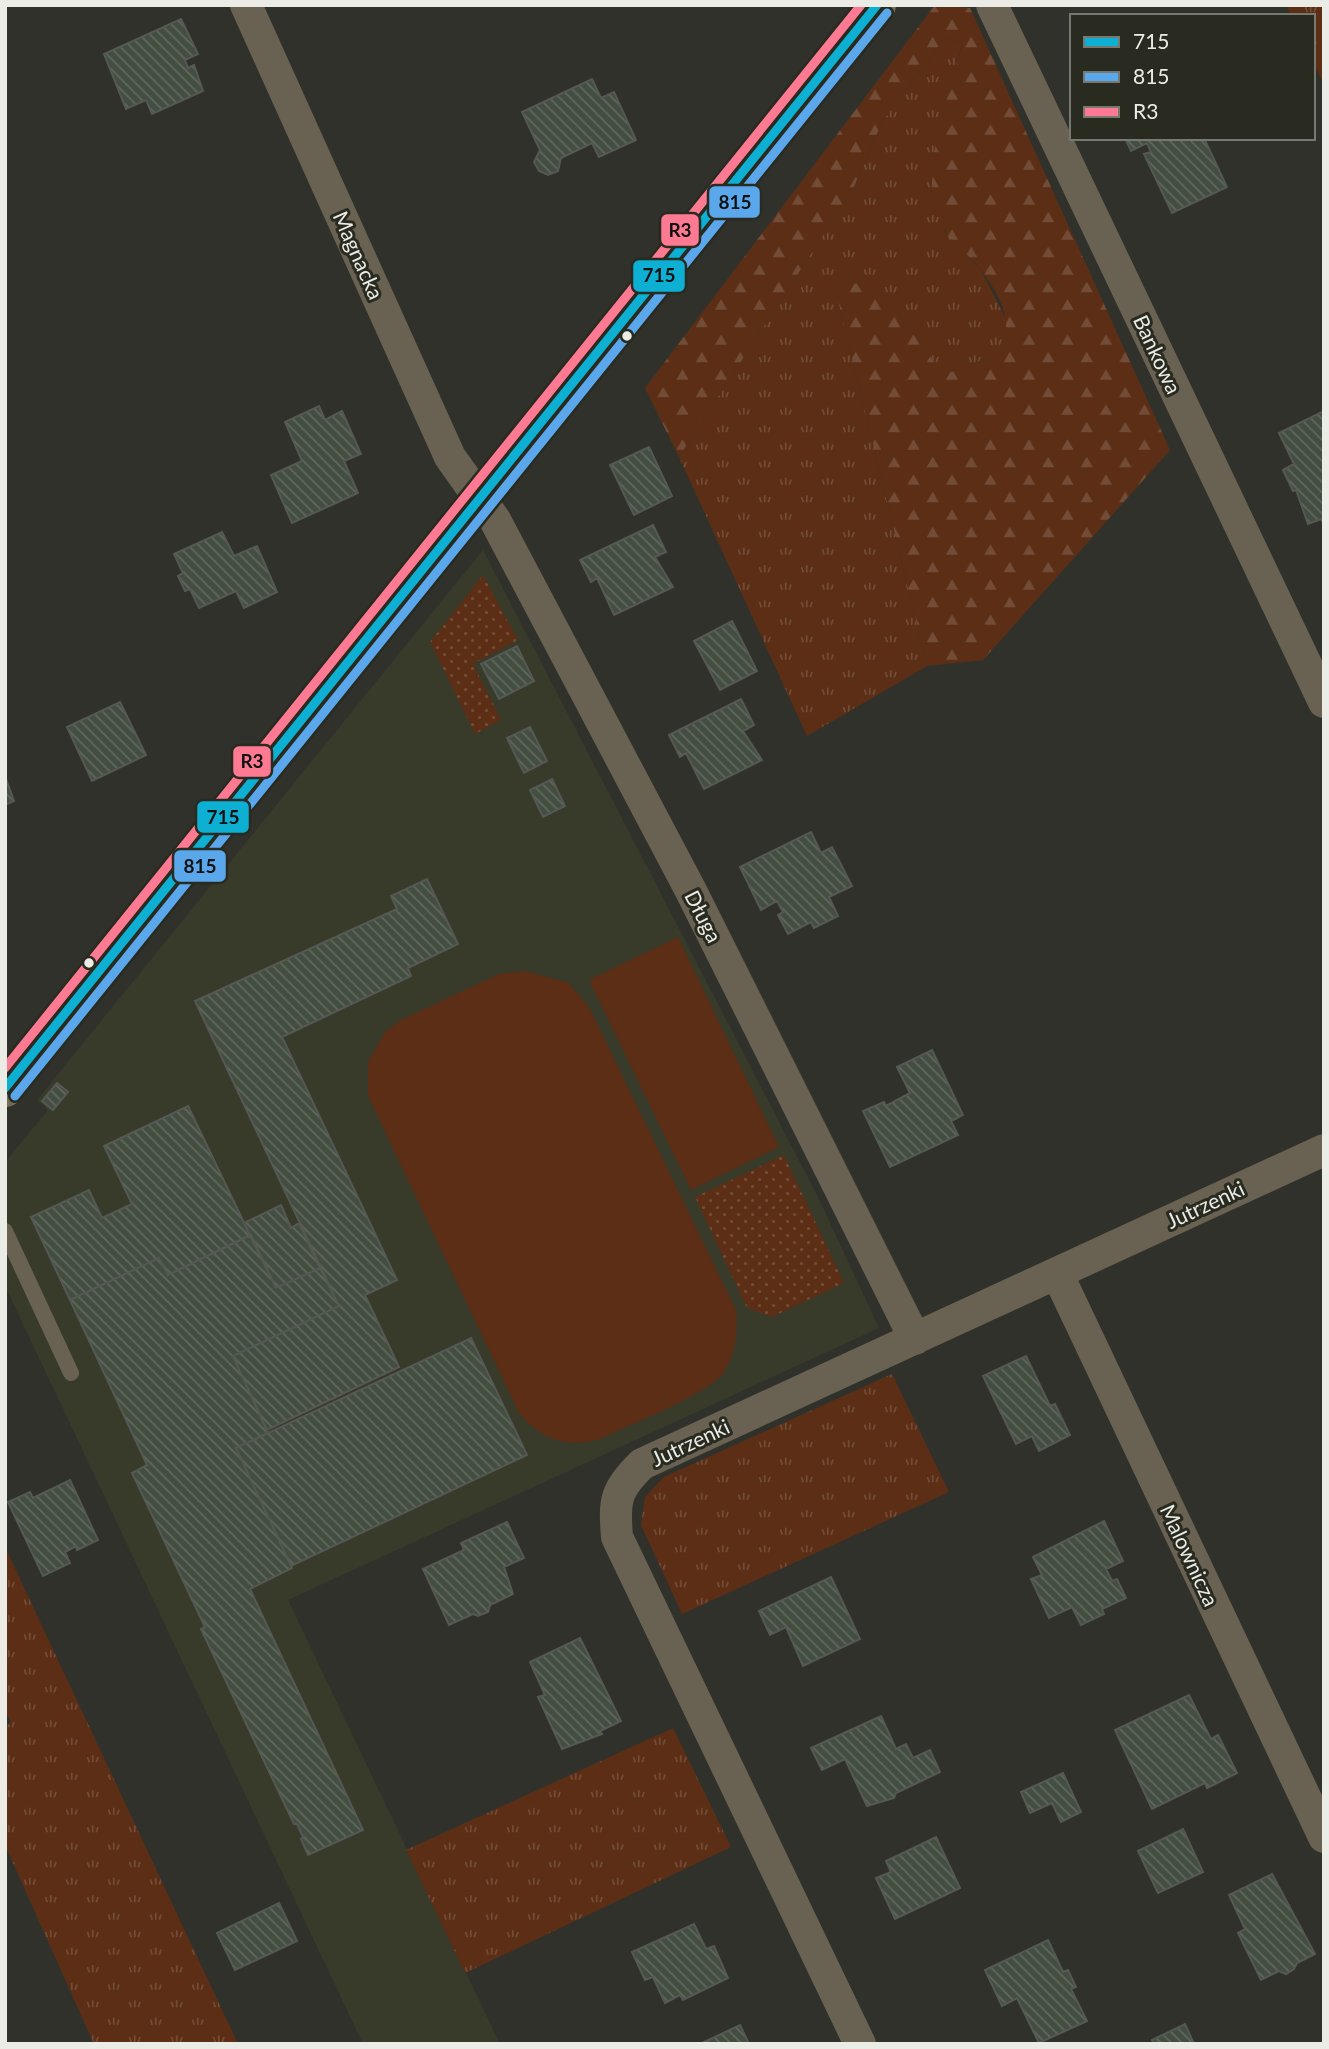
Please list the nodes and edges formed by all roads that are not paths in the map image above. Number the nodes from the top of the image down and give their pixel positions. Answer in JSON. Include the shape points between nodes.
{"nodes":[{"id":1,"x":246,"y":5,"type":"edge"},
{"id":2,"x":877,"y":5,"type":"edge"},
{"id":3,"x":992,"y":5,"type":"edge"},
{"id":4,"x":480,"y":502,"type":"junction"},
{"id":5,"x":1324,"y":702,"type":"edge"},
{"id":6,"x":5,"y":1088,"type":"edge"},
{"id":7,"x":1324,"y":1150,"type":"edge"},
{"id":8,"x":5,"y":1231,"type":"edge"},
{"id":9,"x":1057,"y":1273,"type":"junction"},
{"id":10,"x":915,"y":1339,"type":"junction"},
{"id":11,"x":71,"y":1373,"type":"dead end"},
{"id":12,"x":1324,"y":1837,"type":"edge"},
{"id":13,"x":859,"y":2044,"type":"edge"}],
"edges":[{"from":1,"to":4,"type":"street","name":"Magnacka","via":[[450,457]]},
{"from":2,"to":4,"type":"street"},
{"from":3,"to":5,"type":"street","name":"Bankowa"},
{"from":4,"to":6,"type":"street"},
{"from":4,"to":10,"type":"street","name":"Długa","via":[[495,520],[690,889]]},
{"from":7,"to":9,"type":"street","name":"Jutrzenki"},
{"from":8,"to":11,"type":"lane"},
{"from":9,"to":10,"type":"street","name":"Jutrzenki"},
{"from":9,"to":12,"type":"street","name":"Malownicza"},
{"from":10,"to":13,"type":"street","name":"Jutrzenki","via":[[642,1464],[624,1482],[614,1505],[617,1537]]}]}
